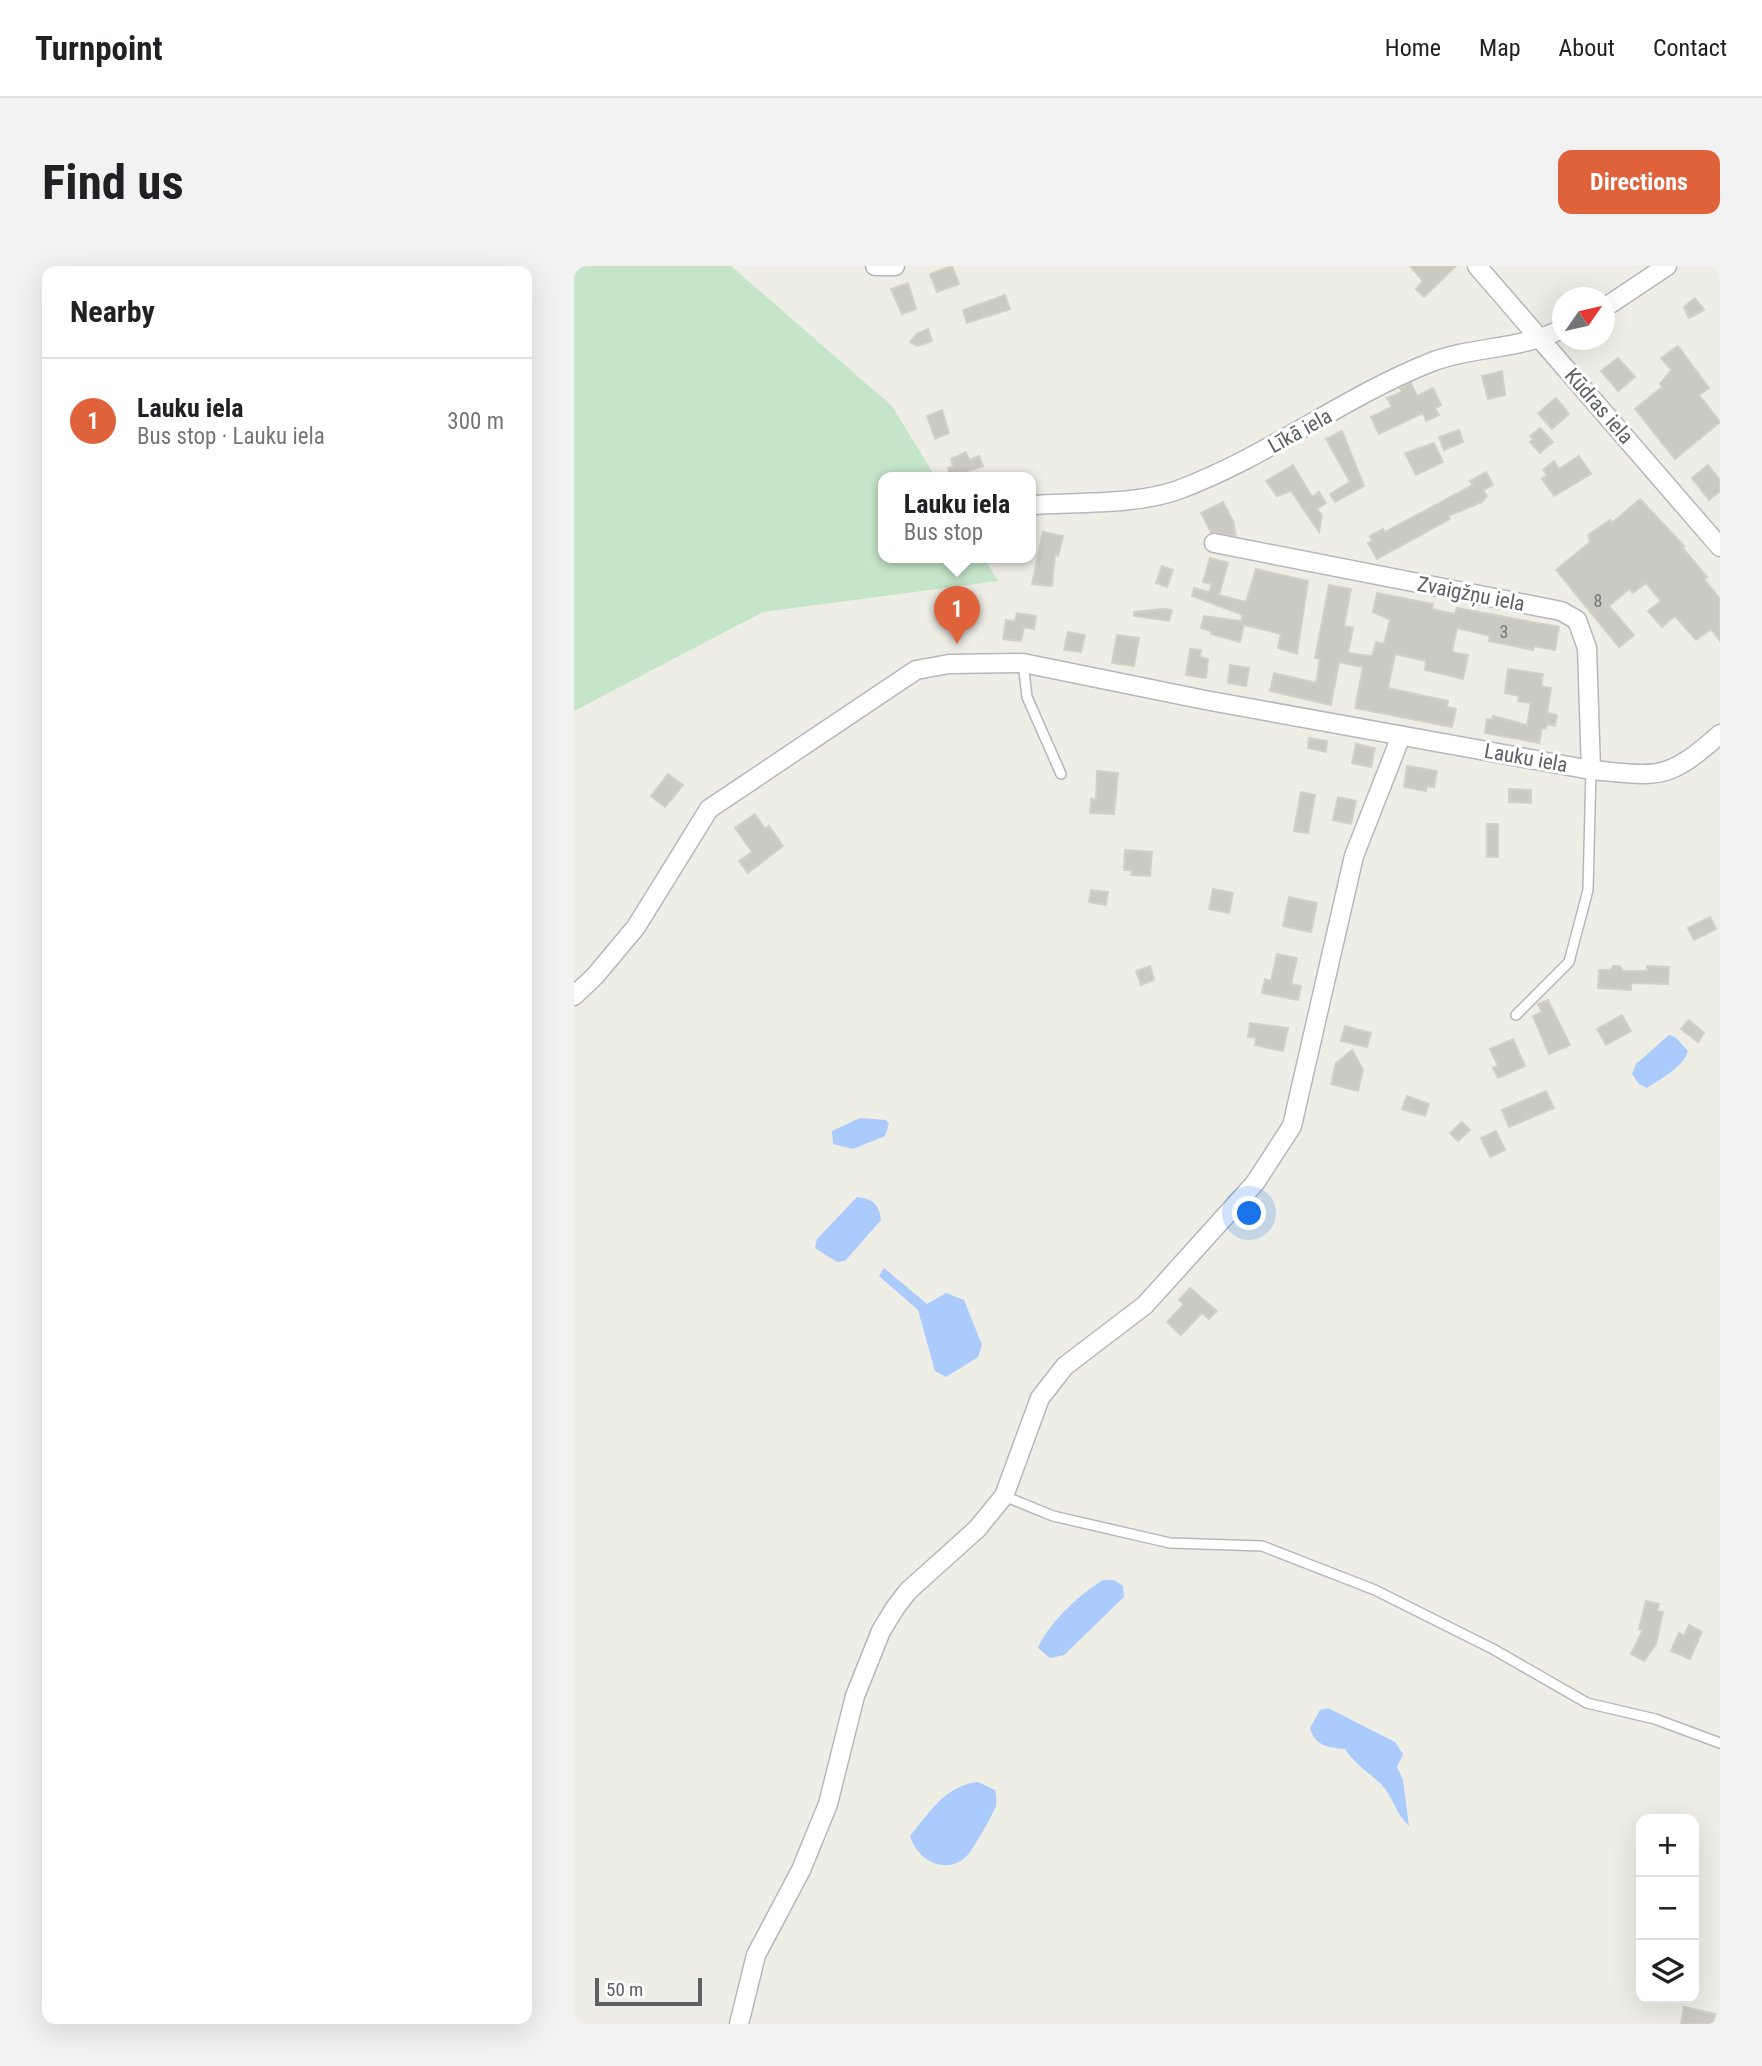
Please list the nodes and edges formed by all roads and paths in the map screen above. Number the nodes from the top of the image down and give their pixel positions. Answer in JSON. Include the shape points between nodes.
{"nodes":[{"id":1,"x":875,"y":266,"type":"edge"},
{"id":2,"x":895,"y":266,"type":"edge"},
{"id":3,"x":1477,"y":266,"type":"edge"},
{"id":4,"x":1667,"y":266,"type":"edge"},
{"id":5,"x":1615,"y":301,"type":"edge"},
{"id":6,"x":1552,"y":334,"type":"edge"},
{"id":7,"x":1542,"y":339,"type":"junction"},
{"id":8,"x":1036,"y":505,"type":"edge"},
{"id":9,"x":1214,"y":543,"type":"dead end"},
{"id":10,"x":1720,"y":547,"type":"edge"},
{"id":11,"x":1023,"y":663,"type":"junction"},
{"id":12,"x":1720,"y":734,"type":"edge"},
{"id":13,"x":1401,"y":736,"type":"junction"},
{"id":14,"x":1591,"y":770,"type":"junction"},
{"id":15,"x":1061,"y":774,"type":"dead end"},
{"id":16,"x":574,"y":996,"type":"edge"},
{"id":17,"x":1516,"y":1015,"type":"dead end"},
{"id":18,"x":1004,"y":1496,"type":"junction"},
{"id":19,"x":1720,"y":1743,"type":"edge"},
{"id":20,"x":738,"y":2024,"type":"edge"}],
"edges":[{"from":1,"to":2,"type":"street"},
{"from":3,"to":7,"type":"street","name":"Kūdras iela"},
{"from":4,"to":5,"type":"street"},
{"from":6,"to":7,"type":"street","name":"Līkā iela"},
{"from":7,"to":8,"type":"street","name":"Līkā iela","via":[[1431,362],[1264,451],[1176,491]]},
{"from":7,"to":10,"type":"street","name":"Kūdras iela"},
{"from":9,"to":14,"type":"street","name":"Zvaigžņu iela","via":[[1561,611],[1577,620],[1587,648]]},
{"from":11,"to":13,"type":"street","name":"Lauku iela"},
{"from":11,"to":15,"type":"lane","via":[[1027,697]]},
{"from":11,"to":16,"type":"street","name":"Lauku iela","via":[[949,664],[916,670],[709,809],[636,927]]},
{"from":12,"to":14,"type":"street","name":"Lauku iela","via":[[1688,763],[1655,776]]},
{"from":13,"to":14,"type":"street","name":"Lauku iela"},
{"from":13,"to":18,"type":"street","via":[[1354,856],[1292,1126],[1255,1183],[1145,1305],[1065,1366],[1048,1387],[1024,1437]]},
{"from":14,"to":17,"type":"lane","via":[[1588,890],[1569,962]]},
{"from":18,"to":19,"type":"lane","via":[[1053,1516],[1170,1543],[1262,1546],[1375,1590],[1587,1703],[1655,1719]]},
{"from":18,"to":20,"type":"street","via":[[977,1529],[908,1591],[881,1631],[855,1696],[828,1804],[801,1870],[757,1955]]}]}
